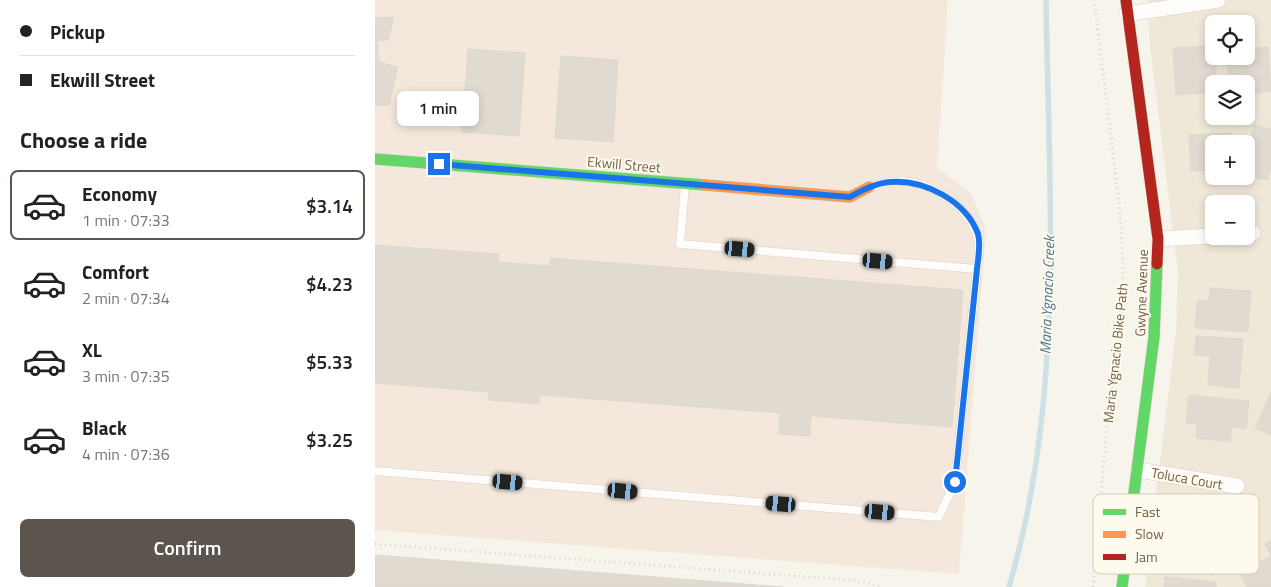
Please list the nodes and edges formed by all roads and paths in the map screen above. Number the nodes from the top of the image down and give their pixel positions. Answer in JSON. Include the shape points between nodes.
{"nodes":[{"id":1,"x":1094,"y":0,"type":"edge"},
{"id":2,"x":1098,"y":0,"type":"edge"},
{"id":3,"x":1218,"y":0,"type":"edge"},
{"id":4,"x":1126,"y":7,"type":"edge"},
{"id":5,"x":375,"y":159,"type":"edge"},
{"id":6,"x":685,"y":184,"type":"junction"},
{"id":7,"x":869,"y":187,"type":"joint"},
{"id":8,"x":1205,"y":236,"type":"edge"},
{"id":9,"x":1158,"y":239,"type":"junction"},
{"id":10,"x":977,"y":269,"type":"junction"},
{"id":11,"x":1138,"y":470,"type":"junction"},
{"id":12,"x":375,"y":471,"type":"edge"},
{"id":13,"x":1237,"y":486,"type":"dead end"},
{"id":14,"x":1101,"y":494,"type":"edge"},
{"id":15,"x":1135,"y":494,"type":"edge"},
{"id":16,"x":375,"y":544,"type":"edge"},
{"id":17,"x":1094,"y":574,"type":"edge"},
{"id":18,"x":1124,"y":574,"type":"edge"},
{"id":19,"x":881,"y":587,"type":"edge"},
{"id":20,"x":1093,"y":587,"type":"edge"},
{"id":21,"x":1122,"y":587,"type":"edge"}],
"edges":[{"from":1,"to":2,"type":"path"},
{"from":1,"to":14,"type":"path","name":"Maria Ygnacio Bike Path","via":[[1123,260],[1122,311]]},
{"from":3,"to":4,"type":"street"},
{"from":4,"to":9,"type":"street","name":"Gwyne Avenue"},
{"from":5,"to":6,"type":"street","name":"Ekwill Street"},
{"from":6,"to":7,"type":"street","name":"Ekwill Street","via":[[850,197]]},
{"from":6,"to":10,"type":"lane","via":[[680,244]]},
{"from":7,"to":10,"type":"lane","via":[[890,182],[923,186],[947,197],[968,216],[978,236]]},
{"from":8,"to":9,"type":"street"},
{"from":9,"to":11,"type":"street","name":"Gwyne Avenue","via":[[1154,337]]},
{"from":10,"to":12,"type":"lane","via":[[955,482],[939,517]]},
{"from":11,"to":13,"type":"street","name":"Toluca Court"},
{"from":11,"to":15,"type":"street","name":"Gwyne Avenue"},
{"from":16,"to":19,"type":"path","via":[[861,581]]},
{"from":17,"to":20,"type":"path","name":"Maria Ygnacio Bike Path"},
{"from":18,"to":21,"type":"street","name":"Gwyne Avenue"}]}
